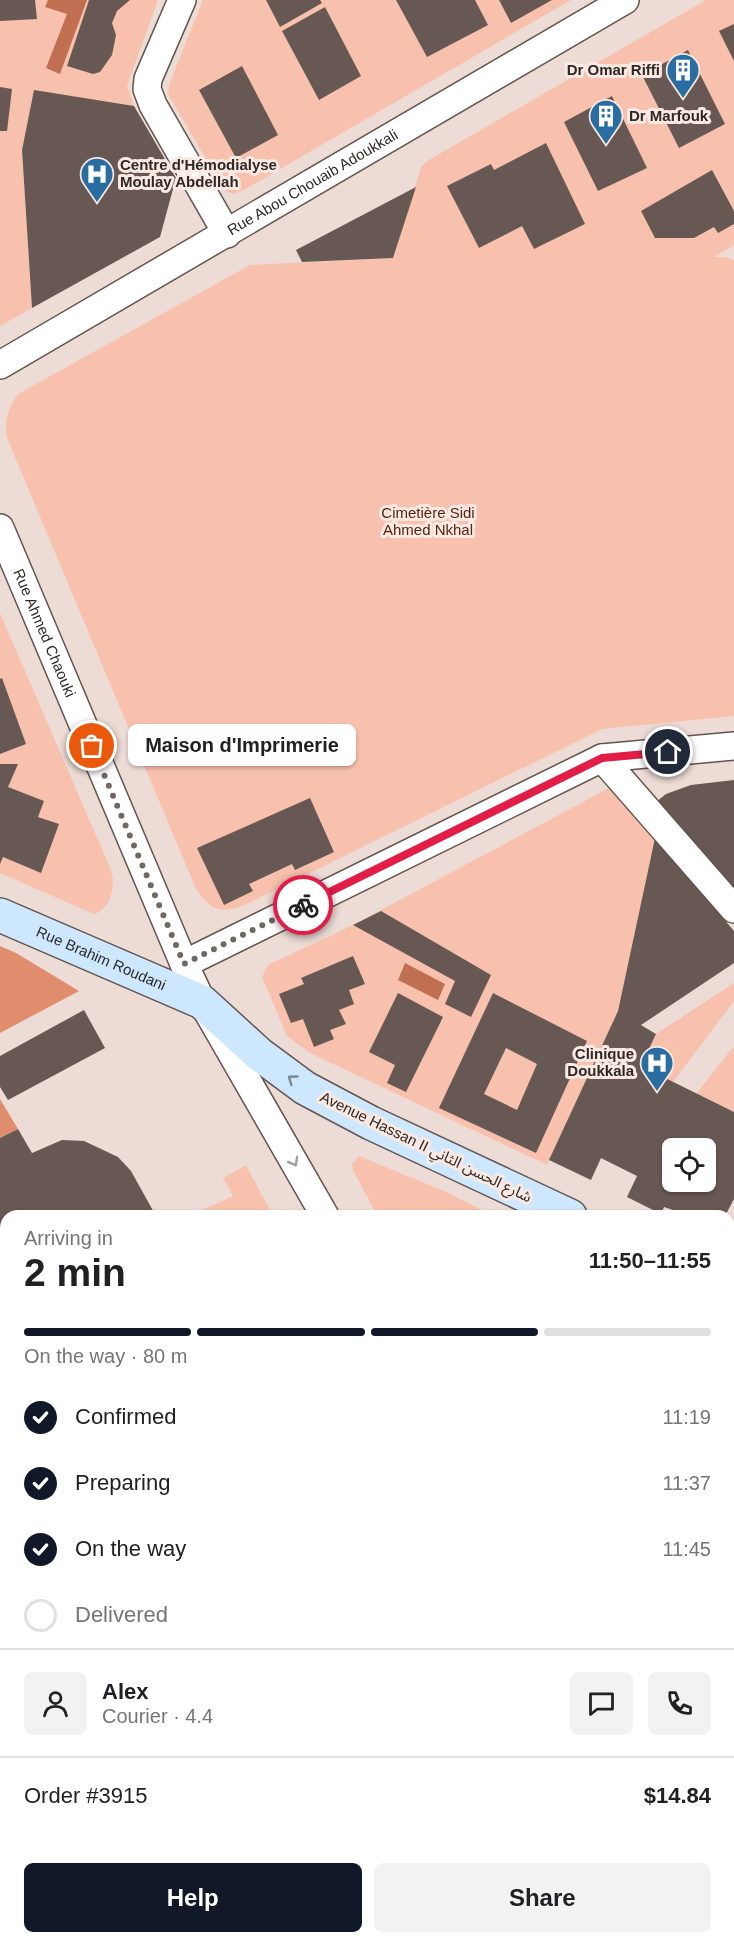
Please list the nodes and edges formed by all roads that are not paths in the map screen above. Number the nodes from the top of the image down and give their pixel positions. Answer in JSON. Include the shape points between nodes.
{"nodes":[{"id":1,"x":182,"y":0,"type":"edge"},
{"id":2,"x":625,"y":0,"type":"edge"},
{"id":3,"x":227,"y":234,"type":"junction"},
{"id":4,"x":0,"y":365,"type":"edge"},
{"id":5,"x":0,"y":528,"type":"edge"},
{"id":6,"x":734,"y":746,"type":"edge"},
{"id":7,"x":602,"y":758,"type":"junction"},
{"id":8,"x":734,"y":909,"type":"edge"},
{"id":9,"x":0,"y":915,"type":"edge"},
{"id":10,"x":184,"y":964,"type":"junction"},
{"id":11,"x":202,"y":1002,"type":"junction"},
{"id":12,"x":322,"y":1210,"type":"edge"},
{"id":13,"x":557,"y":1210,"type":"edge"}],
"edges":[{"from":1,"to":3,"type":"street","via":[[151,68],[147,89]]},
{"from":2,"to":3,"type":"street","name":"Rue Abou Chouaib Adoukkali"},
{"from":3,"to":4,"type":"street","name":"Rue Abou Chouaib Adoukkali"},
{"from":5,"to":10,"type":"street","name":"Rue Ahmed Chaouki"},
{"from":6,"to":7,"type":"street"},
{"from":7,"to":8,"type":"street"},
{"from":7,"to":10,"type":"street"},
{"from":9,"to":11,"type":"street","name":"Rue Brahim Roudani"},
{"from":10,"to":11,"type":"street","name":"Rue Ahmed Chaouki"},
{"from":11,"to":12,"type":"street","name":"Rue Ahmed Chaouki","one_way":true},
{"from":13,"to":11,"type":"street","name":"Avenue Hassan II شارع الحسن الثاني","one_way":true,"via":[[371,1124],[305,1088],[259,1054]]}]}
